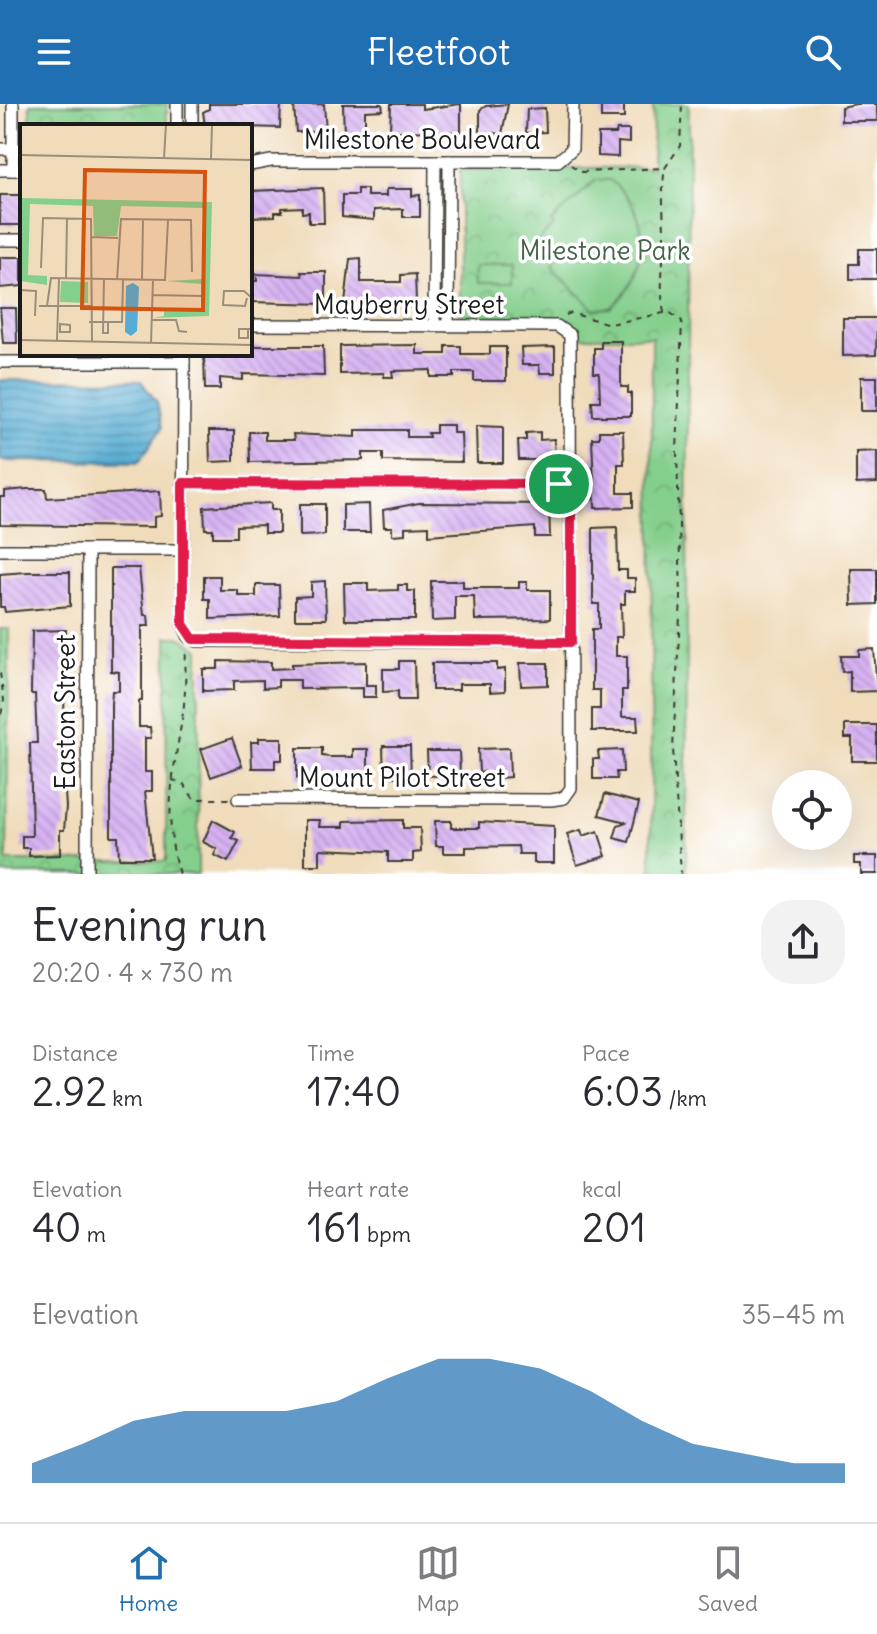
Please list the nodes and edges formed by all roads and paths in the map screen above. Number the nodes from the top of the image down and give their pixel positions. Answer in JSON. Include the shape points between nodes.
{"nodes":[{"id":1,"x":13,"y":104,"type":"edge"},
{"id":2,"x":573,"y":104,"type":"edge"},
{"id":3,"x":682,"y":104,"type":"edge"},
{"id":4,"x":0,"y":149,"type":"edge"},
{"id":5,"x":18,"y":149,"type":"edge"},
{"id":6,"x":252,"y":156,"type":"edge"},
{"id":7,"x":567,"y":156,"type":"junction"},
{"id":8,"x":271,"y":161,"type":"junction"},
{"id":9,"x":435,"y":161,"type":"junction"},
{"id":10,"x":449,"y":161,"type":"junction"},
{"id":11,"x":252,"y":165,"type":"edge"},
{"id":12,"x":665,"y":168,"type":"junction"},
{"id":13,"x":12,"y":170,"type":"edge"},
{"id":14,"x":664,"y":314,"type":"junction"},
{"id":15,"x":566,"y":315,"type":"dead end"},
{"id":16,"x":252,"y":325,"type":"edge"},
{"id":17,"x":434,"y":326,"type":"junction"},
{"id":18,"x":448,"y":326,"type":"junction"},
{"id":19,"x":184,"y":358,"type":"edge"},
{"id":20,"x":0,"y":362,"type":"edge"},
{"id":21,"x":183,"y":483,"type":"junction"},
{"id":22,"x":571,"y":484,"type":"junction"},
{"id":23,"x":0,"y":550,"type":"edge"},
{"id":24,"x":88,"y":550,"type":"junction"},
{"id":25,"x":183,"y":550,"type":"junction"},
{"id":26,"x":189,"y":637,"type":"junction"},
{"id":27,"x":571,"y":642,"type":"junction"},
{"id":28,"x":0,"y":673,"type":"edge"},
{"id":29,"x":0,"y":720,"type":"edge"},
{"id":30,"x":170,"y":780,"type":"junction"},
{"id":31,"x":238,"y":799,"type":"joint"},
{"id":32,"x":87,"y":873,"type":"edge"},
{"id":33,"x":179,"y":874,"type":"edge"},
{"id":34,"x":681,"y":874,"type":"edge"}],
"edges":[{"from":1,"to":5,"type":"street"},
{"from":2,"to":7,"type":"street"},
{"from":3,"to":12,"type":"path","via":[[680,146]]},
{"from":4,"to":5,"type":"street"},
{"from":5,"to":13,"type":"street"},
{"from":6,"to":8,"type":"street","name":"Milestone Boulevard"},
{"from":7,"to":10,"type":"street","name":"Milestone Boulevard"},
{"from":7,"to":12,"type":"path","via":[[582,172]]},
{"from":8,"to":9,"type":"street","name":"Milestone Boulevard"},
{"from":8,"to":11,"type":"street","name":"Milestone Boulevard"},
{"from":9,"to":10,"type":"street","name":"Milestone Boulevard"},
{"from":9,"to":17,"type":"street"},
{"from":10,"to":18,"type":"street"},
{"from":12,"to":14,"type":"path","via":[[659,274]]},
{"from":14,"to":15,"type":"path","via":[[610,324]]},
{"from":14,"to":34,"type":"path","via":[[677,315],[683,332],[677,452],[681,597],[673,749]]},
{"from":16,"to":17,"type":"street","name":"Mayberry Street"},
{"from":17,"to":18,"type":"street","name":"Mayberry Street"},
{"from":18,"to":22,"type":"street","name":"Mayberry Street","via":[[557,326],[567,331],[572,340]]},
{"from":19,"to":20,"type":"street"},
{"from":19,"to":21,"type":"street"},
{"from":21,"to":22,"type":"street"},
{"from":21,"to":25,"type":"street"},
{"from":22,"to":27,"type":"street"},
{"from":23,"to":24,"type":"street"},
{"from":24,"to":25,"type":"street"},
{"from":24,"to":32,"type":"street","name":"Easton Street"},
{"from":25,"to":26,"type":"street","via":[[183,624]]},
{"from":26,"to":27,"type":"street"},
{"from":26,"to":30,"type":"path"},
{"from":27,"to":31,"type":"street","name":"Mount Pilot Street","via":[[571,788],[565,797]]},
{"from":28,"to":29,"type":"path"},
{"from":30,"to":31,"type":"path","via":[[183,783],[194,799]]},
{"from":30,"to":33,"type":"path","via":[[169,821]]}]}
